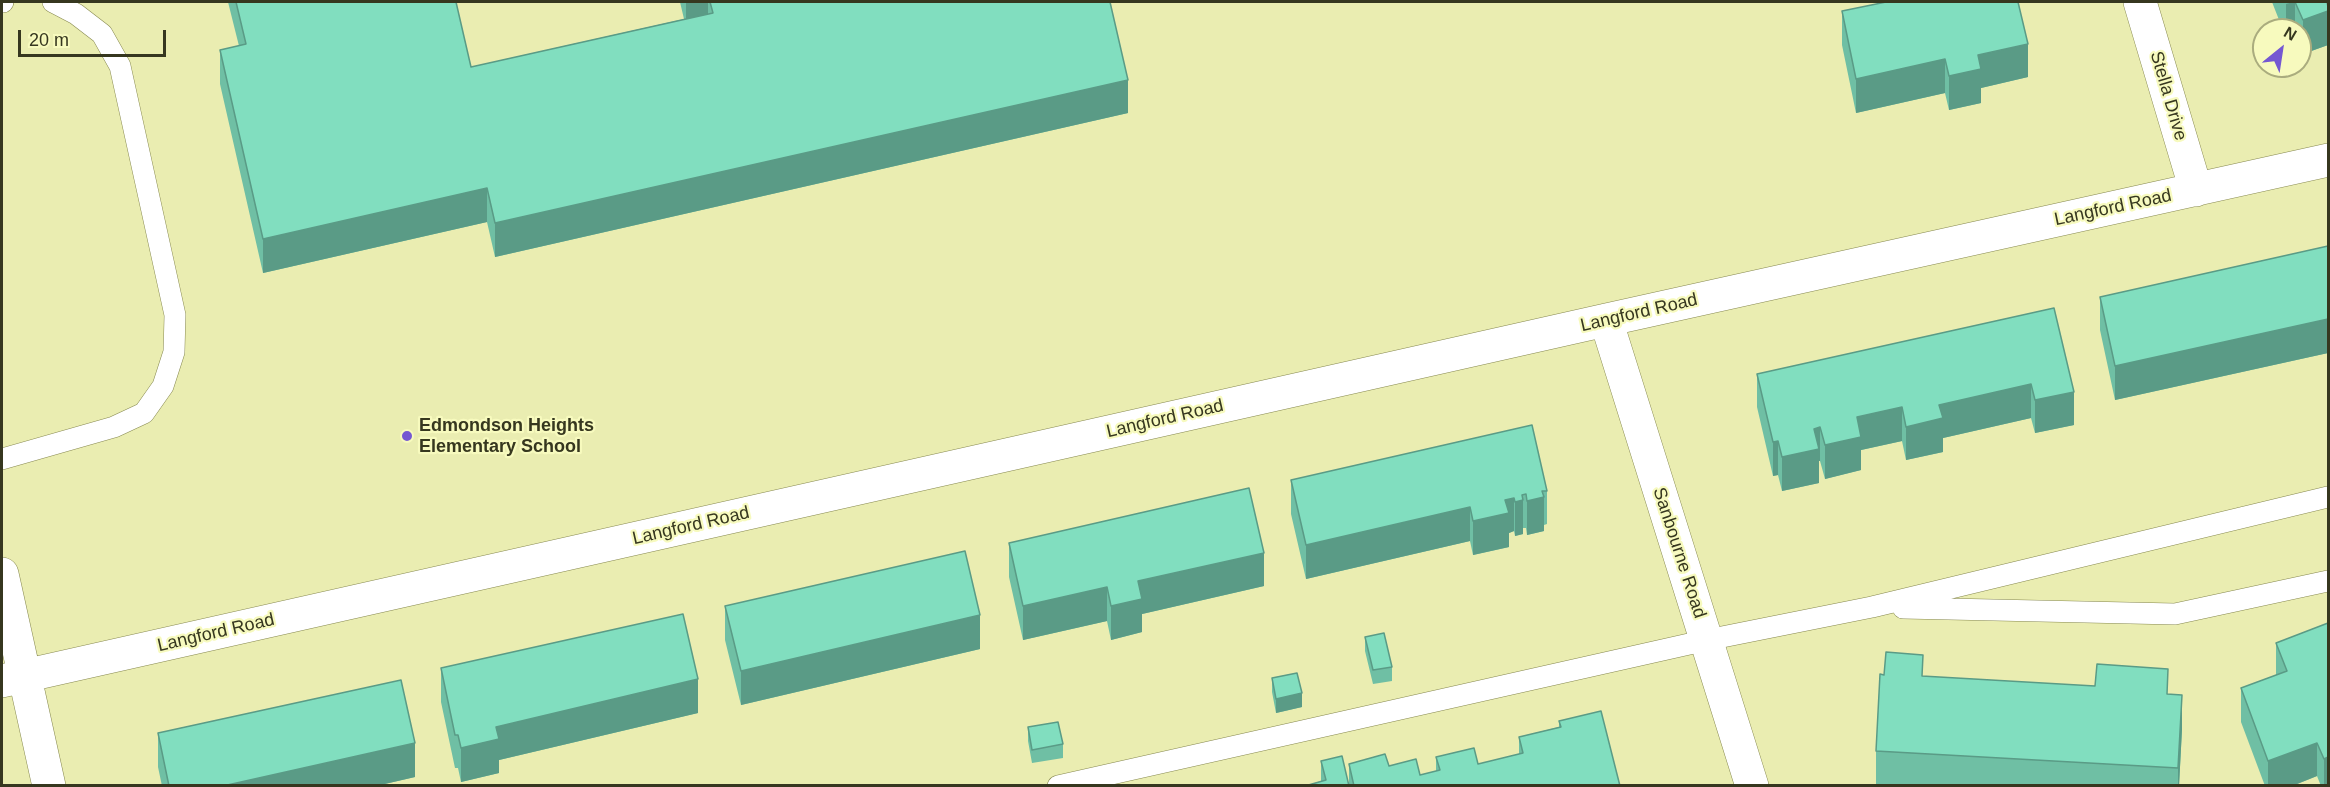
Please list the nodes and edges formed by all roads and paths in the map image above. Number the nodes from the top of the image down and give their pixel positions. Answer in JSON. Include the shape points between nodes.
{"nodes":[{"id":1,"x":53,"y":2,"type":"edge"},
{"id":2,"x":2140,"y":2,"type":"edge"},
{"id":3,"x":2328,"y":160,"type":"edge"},
{"id":4,"x":2196,"y":190,"type":"junction"},
{"id":5,"x":1606,"y":320,"type":"junction"},
{"id":6,"x":2,"y":459,"type":"edge"},
{"id":7,"x":2328,"y":497,"type":"edge"},
{"id":8,"x":2,"y":574,"type":"edge"},
{"id":9,"x":2328,"y":581,"type":"edge"},
{"id":10,"x":1872,"y":608,"type":"junction"},
{"id":11,"x":1707,"y":640,"type":"junction"},
{"id":12,"x":13,"y":679,"type":"edge"},
{"id":13,"x":49,"y":786,"type":"edge"},
{"id":14,"x":1058,"y":786,"type":"edge"},
{"id":15,"x":1752,"y":786,"type":"edge"}],
"edges":[{"from":1,"to":6,"type":"lane","via":[[102,34],[120,66],[175,315],[174,352],[163,386],[144,413],[114,427]]},
{"from":2,"to":4,"type":"street","name":"Stella Drive"},
{"from":3,"to":4,"type":"street","name":"Langford Road"},
{"from":4,"to":5,"type":"street","name":"Langford Road"},
{"from":5,"to":11,"type":"street","name":"Sanbourne Road"},
{"from":5,"to":12,"type":"street","name":"Langford Road"},
{"from":7,"to":10,"type":"lane"},
{"from":8,"to":12,"type":"street"},
{"from":9,"to":10,"type":"lane","via":[[2175,614]]},
{"from":10,"to":11,"type":"lane"},
{"from":11,"to":14,"type":"lane"},
{"from":11,"to":15,"type":"street","name":"Sanbourne Road"},
{"from":12,"to":13,"type":"street"}]}
